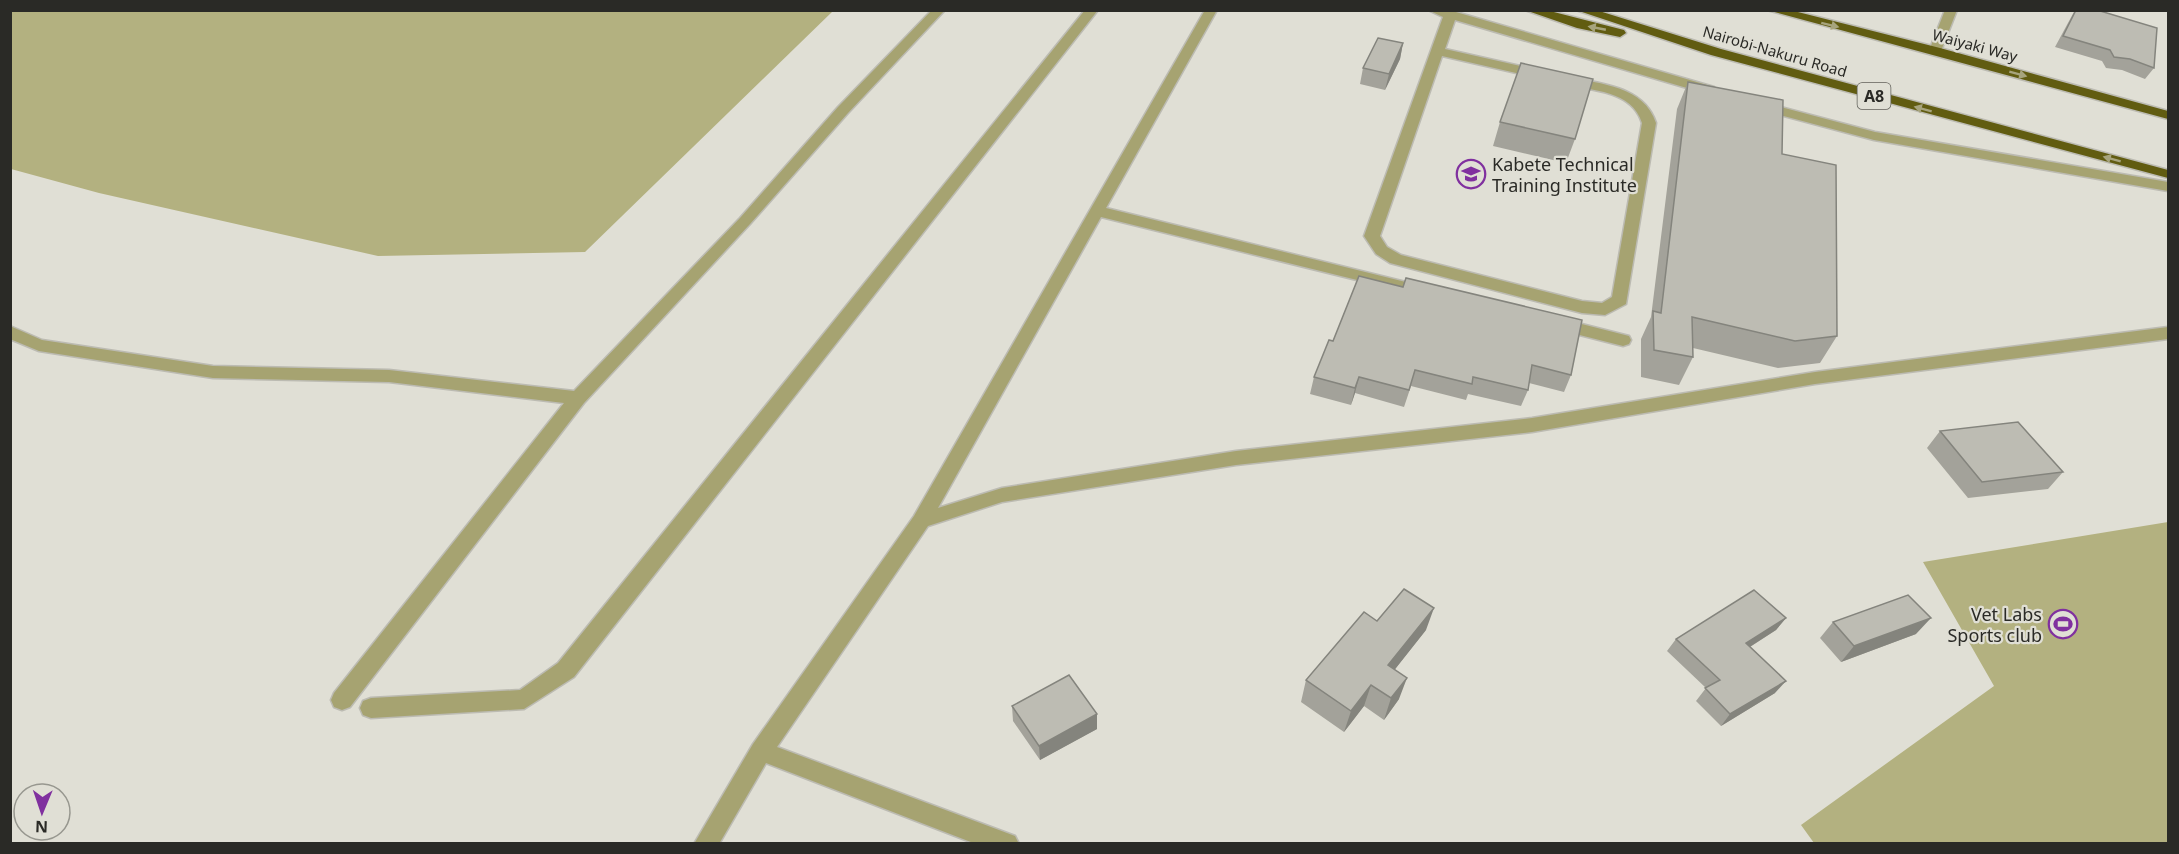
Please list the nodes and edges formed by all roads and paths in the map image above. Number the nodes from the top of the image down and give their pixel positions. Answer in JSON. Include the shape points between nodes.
{"nodes":[{"id":1,"x":939,"y":10,"type":"edge"},
{"id":2,"x":1092,"y":10,"type":"edge"},
{"id":3,"x":1211,"y":10,"type":"edge"},
{"id":4,"x":1434,"y":10,"type":"edge"},
{"id":5,"x":1531,"y":10,"type":"edge"},
{"id":6,"x":1582,"y":10,"type":"edge"},
{"id":7,"x":1773,"y":10,"type":"edge"},
{"id":8,"x":1951,"y":10,"type":"edge"},
{"id":9,"x":1450,"y":15,"type":"junction"},
{"id":10,"x":1438,"y":51,"type":"junction"},
{"id":11,"x":1935,"y":51,"type":"junction"},
{"id":12,"x":1716,"y":52,"type":"junction"},
{"id":13,"x":1726,"y":95,"type":"edge"},
{"id":14,"x":1749,"y":102,"type":"edge"},
{"id":15,"x":2169,"y":115,"type":"edge"},
{"id":16,"x":2169,"y":174,"type":"edge"},
{"id":17,"x":2169,"y":187,"type":"edge"},
{"id":18,"x":1097,"y":211,"type":"junction"},
{"id":19,"x":1440,"y":295,"type":"edge"},
{"id":20,"x":1543,"y":320,"type":"edge"},
{"id":21,"x":10,"y":332,"type":"edge"},
{"id":22,"x":2169,"y":333,"type":"edge"},
{"id":23,"x":1623,"y":340,"type":"dead end"},
{"id":24,"x":578,"y":398,"type":"junction"},
{"id":25,"x":921,"y":521,"type":"junction"},
{"id":26,"x":342,"y":700,"type":"dead end"},
{"id":27,"x":371,"y":708,"type":"dead end"},
{"id":28,"x":761,"y":751,"type":"junction"},
{"id":29,"x":706,"y":843,"type":"edge"},
{"id":30,"x":1007,"y":843,"type":"edge"}],
"edges":[{"from":1,"to":24,"type":"street"},
{"from":2,"to":27,"type":"street","via":[[566,670],[524,699]]},
{"from":3,"to":18,"type":"street"},
{"from":4,"to":9,"type":"street"},
{"from":12,"to":5,"type":"highway","one_way":true,"via":[[1581,25]]},
{"from":6,"to":12,"type":"highway","name":"Nairobi-Nakuru Road","number":"A8"},
{"from":7,"to":11,"type":"highway","name":"Waiyaki Way","one_way":true},
{"from":8,"to":11,"type":"street"},
{"from":9,"to":10,"type":"street"},
{"from":9,"to":13,"type":"street"},
{"from":10,"to":10,"type":"street","via":[[1372,236],[1379,249],[1396,259],[1582,307],[1605,309],[1620,300],[1648,114],[1638,102],[1617,92]]},
{"from":11,"to":15,"type":"highway","name":"Waiyaki Way","one_way":true},
{"from":16,"to":12,"type":"highway","name":"Nairobi-Nakuru Road","number":"A8","one_way":true},
{"from":14,"to":17,"type":"street","via":[[1874,136]]},
{"from":18,"to":19,"type":"street"},
{"from":18,"to":25,"type":"street"},
{"from":20,"to":23,"type":"street"},
{"from":21,"to":24,"type":"street","via":[[39,345],[213,372],[389,376]]},
{"from":22,"to":25,"type":"street","via":[[1815,378],[1532,425],[1236,458],[1002,495]]},
{"from":24,"to":26,"type":"street"},
{"from":25,"to":28,"type":"street"},
{"from":28,"to":29,"type":"street"},
{"from":28,"to":30,"type":"street"}]}
